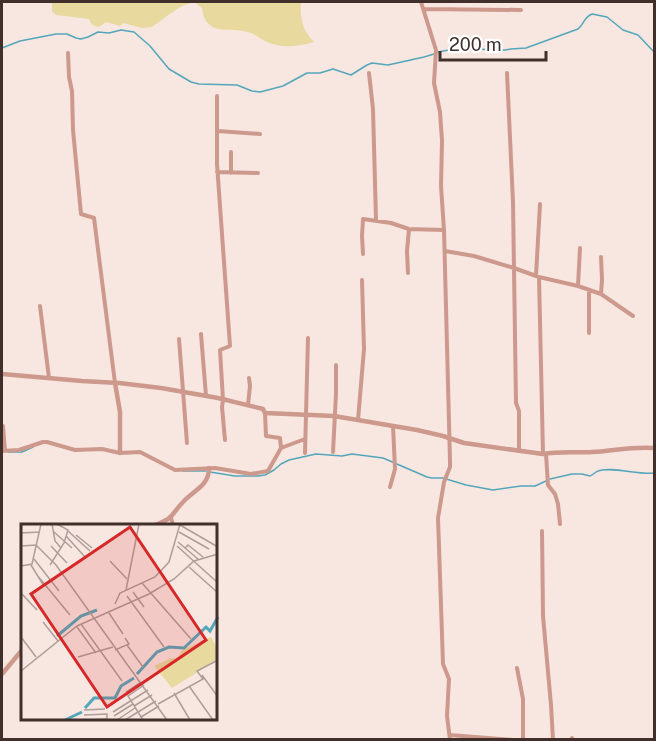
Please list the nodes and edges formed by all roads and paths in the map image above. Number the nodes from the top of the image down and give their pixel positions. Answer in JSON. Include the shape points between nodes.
{"nodes":[{"id":1,"x":421,"y":2,"type":"edge"},
{"id":2,"x":424,"y":9,"type":"junction"},
{"id":3,"x":521,"y":10,"type":"dead end"},
{"id":4,"x":68,"y":52,"type":"dead end"},
{"id":5,"x":369,"y":73,"type":"dead end"},
{"id":6,"x":507,"y":73,"type":"dead end"},
{"id":7,"x":217,"y":96,"type":"dead end"},
{"id":8,"x":218,"y":131,"type":"junction"},
{"id":9,"x":260,"y":134,"type":"dead end"},
{"id":10,"x":231,"y":152,"type":"dead end"},
{"id":11,"x":217,"y":172,"type":"junction"},
{"id":12,"x":231,"y":173,"type":"junction"},
{"id":13,"x":258,"y":173,"type":"dead end"},
{"id":14,"x":540,"y":204,"type":"dead end"},
{"id":15,"x":376,"y":220,"type":"junction"},
{"id":16,"x":409,"y":229,"type":"junction"},
{"id":17,"x":444,"y":230,"type":"junction"},
{"id":18,"x":580,"y":248,"type":"dead end"},
{"id":19,"x":445,"y":250,"type":"junction"},
{"id":20,"x":363,"y":254,"type":"dead end"},
{"id":21,"x":601,"y":257,"type":"dead end"},
{"id":22,"x":514,"y":268,"type":"junction"},
{"id":23,"x":408,"y":273,"type":"dead end"},
{"id":24,"x":537,"y":276,"type":"junction"},
{"id":25,"x":362,"y":280,"type":"dead end"},
{"id":26,"x":578,"y":286,"type":"junction"},
{"id":27,"x":589,"y":290,"type":"junction"},
{"id":28,"x":601,"y":294,"type":"junction"},
{"id":29,"x":40,"y":306,"type":"dead end"},
{"id":30,"x":633,"y":316,"type":"dead end"},
{"id":31,"x":589,"y":333,"type":"dead end"},
{"id":32,"x":201,"y":334,"type":"dead end"},
{"id":33,"x":308,"y":338,"type":"dead end"},
{"id":34,"x":179,"y":339,"type":"dead end"},
{"id":35,"x":336,"y":365,"type":"dead end"},
{"id":36,"x":2,"y":374,"type":"edge"},
{"id":37,"x":49,"y":378,"type":"junction"},
{"id":38,"x":249,"y":378,"type":"dead end"},
{"id":39,"x":115,"y":383,"type":"junction"},
{"id":40,"x":184,"y":392,"type":"junction"},
{"id":41,"x":206,"y":396,"type":"junction"},
{"id":42,"x":223,"y":400,"type":"junction"},
{"id":43,"x":248,"y":405,"type":"junction"},
{"id":44,"x":265,"y":413,"type":"junction"},
{"id":45,"x":306,"y":415,"type":"junction"},
{"id":46,"x":334,"y":416,"type":"junction"},
{"id":47,"x":358,"y":420,"type":"junction"},
{"id":48,"x":3,"y":426,"type":"edge"},
{"id":49,"x":393,"y":426,"type":"junction"},
{"id":50,"x":305,"y":439,"type":"junction"},
{"id":51,"x":450,"y":439,"type":"junction"},
{"id":52,"x":225,"y":440,"type":"dead end"},
{"id":53,"x":187,"y":443,"type":"dead end"},
{"id":54,"x":281,"y":448,"type":"junction"},
{"id":55,"x":654,"y":448,"type":"edge"},
{"id":56,"x":3,"y":451,"type":"edge"},
{"id":57,"x":519,"y":451,"type":"junction"},
{"id":58,"x":333,"y":452,"type":"dead end"},
{"id":59,"x":120,"y":453,"type":"junction"},
{"id":60,"x":305,"y":453,"type":"dead end"},
{"id":61,"x":544,"y":454,"type":"junction"},
{"id":62,"x":209,"y":468,"type":"junction"},
{"id":63,"x":390,"y":487,"type":"dead end"},
{"id":64,"x":171,"y":518,"type":"junction"},
{"id":65,"x":157,"y":524,"type":"edge"},
{"id":66,"x":173,"y":524,"type":"edge"},
{"id":67,"x":560,"y":524,"type":"dead end"},
{"id":68,"x":542,"y":531,"type":"dead end"},
{"id":69,"x":21,"y":651,"type":"edge"},
{"id":70,"x":517,"y":668,"type":"dead end"},
{"id":71,"x":2,"y":674,"type":"edge"},
{"id":72,"x":450,"y":737,"type":"edge"},
{"id":73,"x":513,"y":740,"type":"edge"},
{"id":74,"x":523,"y":740,"type":"edge"},
{"id":75,"x":553,"y":740,"type":"edge"}],
"edges":[{"from":1,"to":2,"type":"street"},
{"from":2,"to":3,"type":"street"},
{"from":2,"to":17,"type":"street","via":[[436,50],[434,83],[442,141]]},
{"from":4,"to":39,"type":"street","via":[[81,214],[94,218]]},
{"from":5,"to":15,"type":"street"},
{"from":6,"to":22,"type":"street"},
{"from":7,"to":8,"type":"street"},
{"from":8,"to":9,"type":"street"},
{"from":8,"to":11,"type":"street"},
{"from":10,"to":12,"type":"street"},
{"from":11,"to":12,"type":"street"},
{"from":11,"to":42,"type":"street","via":[[230,346],[220,349]]},
{"from":12,"to":13,"type":"street"},
{"from":14,"to":24,"type":"street"},
{"from":15,"to":16,"type":"street"},
{"from":15,"to":20,"type":"street","via":[[362,219]]},
{"from":16,"to":17,"type":"street"},
{"from":16,"to":23,"type":"street"},
{"from":17,"to":19,"type":"street"},
{"from":18,"to":26,"type":"street"},
{"from":19,"to":22,"type":"street"},
{"from":19,"to":51,"type":"street"},
{"from":21,"to":28,"type":"street"},
{"from":22,"to":24,"type":"street"},
{"from":22,"to":57,"type":"street"},
{"from":24,"to":26,"type":"street"},
{"from":24,"to":61,"type":"street"},
{"from":25,"to":47,"type":"street","via":[[364,349]]},
{"from":26,"to":27,"type":"street"},
{"from":27,"to":28,"type":"street"},
{"from":27,"to":31,"type":"street"},
{"from":28,"to":30,"type":"street"},
{"from":29,"to":37,"type":"street"},
{"from":32,"to":41,"type":"street"},
{"from":33,"to":45,"type":"street"},
{"from":34,"to":40,"type":"street"},
{"from":35,"to":46,"type":"street"},
{"from":36,"to":37,"type":"street"},
{"from":37,"to":39,"type":"street"},
{"from":38,"to":43,"type":"street"},
{"from":39,"to":40,"type":"street"},
{"from":39,"to":59,"type":"street"},
{"from":40,"to":41,"type":"street"},
{"from":40,"to":53,"type":"street"},
{"from":41,"to":42,"type":"street"},
{"from":42,"to":43,"type":"street"},
{"from":42,"to":52,"type":"street"},
{"from":43,"to":44,"type":"street"},
{"from":44,"to":45,"type":"street"},
{"from":44,"to":54,"type":"street","via":[[266,436],[280,438]]},
{"from":45,"to":46,"type":"street"},
{"from":45,"to":50,"type":"street"},
{"from":46,"to":47,"type":"street"},
{"from":46,"to":58,"type":"street"},
{"from":47,"to":49,"type":"street"},
{"from":48,"to":56,"type":"street"},
{"from":49,"to":51,"type":"street"},
{"from":49,"to":63,"type":"street","via":[[395,469]]},
{"from":50,"to":54,"type":"street"},
{"from":50,"to":60,"type":"street"},
{"from":51,"to":57,"type":"street"},
{"from":51,"to":72,"type":"street","via":[[450,467],[438,519]]},
{"from":54,"to":62,"type":"street","via":[[264,473],[241,474]]},
{"from":55,"to":61,"type":"street"},
{"from":56,"to":59,"type":"street","via":[[43,442],[68,449]]},
{"from":57,"to":61,"type":"street"},
{"from":59,"to":62,"type":"street","via":[[140,452],[175,470]]},
{"from":61,"to":67,"type":"street"},
{"from":62,"to":64,"type":"street","via":[[202,486],[184,500]]},
{"from":64,"to":65,"type":"street"},
{"from":64,"to":66,"type":"street"},
{"from":68,"to":75,"type":"street","via":[[543,616]]},
{"from":69,"to":71,"type":"street"},
{"from":70,"to":74,"type":"street","via":[[523,699]]},
{"from":72,"to":73,"type":"street"}]}
